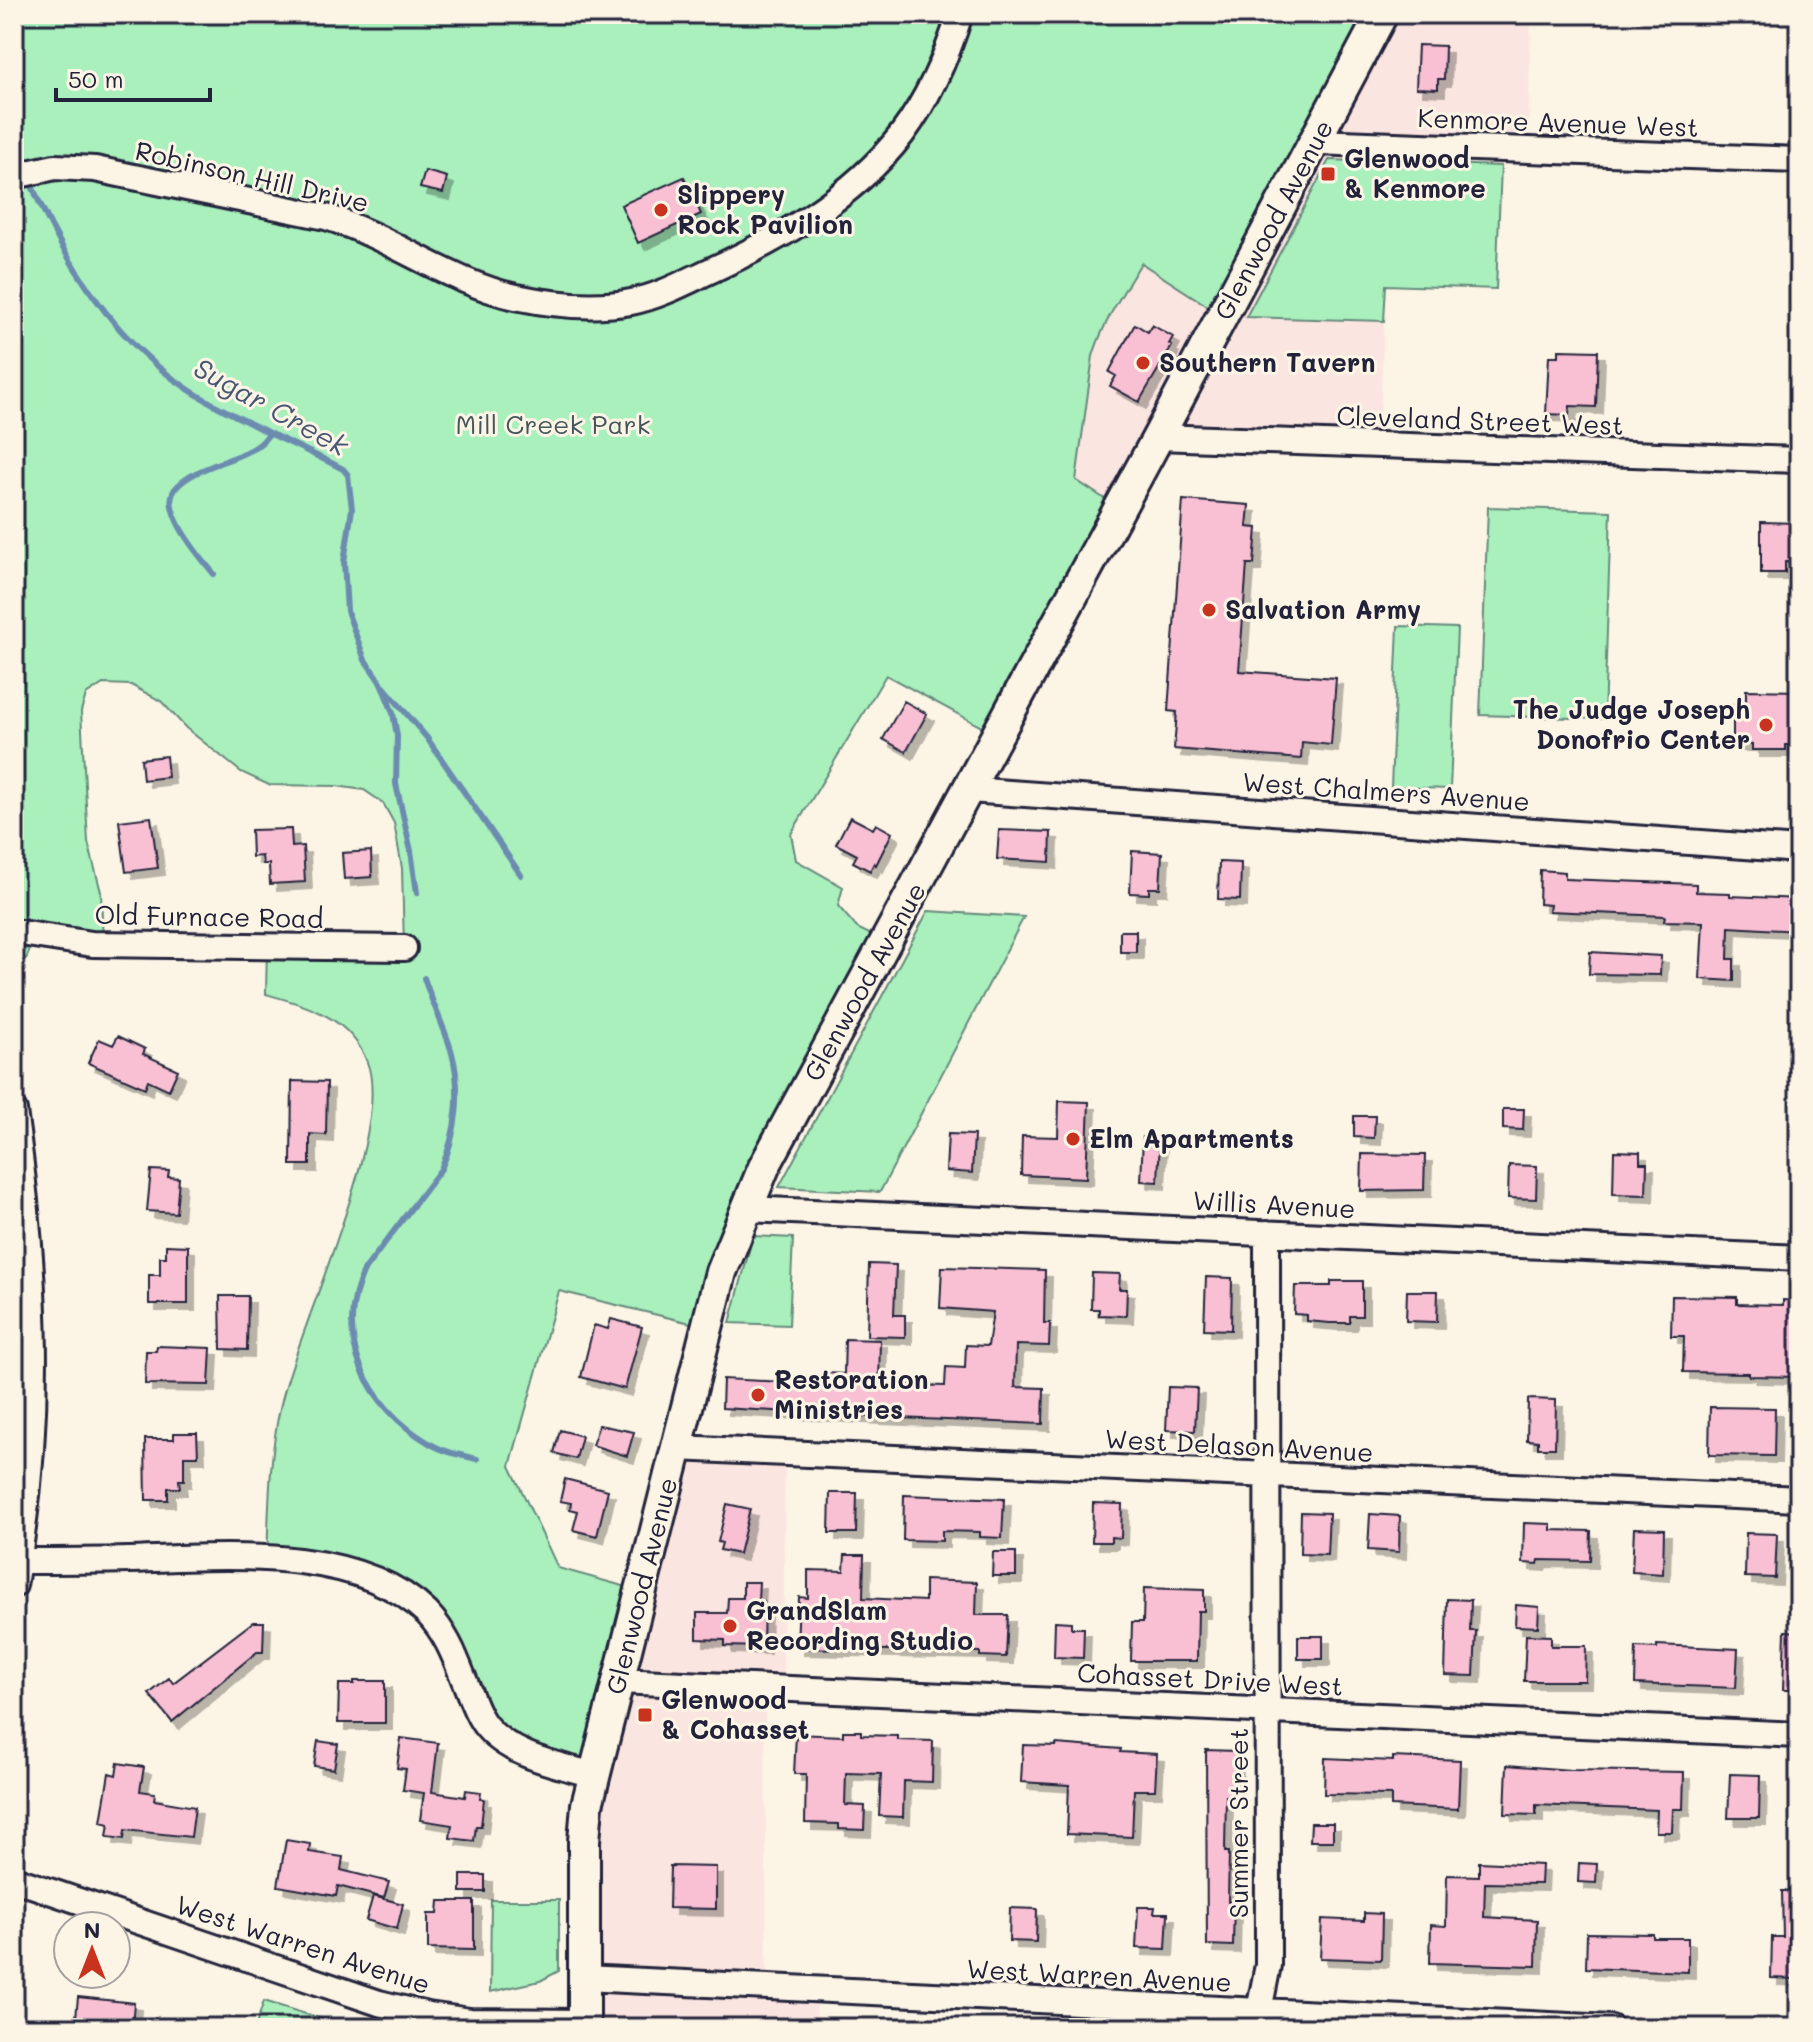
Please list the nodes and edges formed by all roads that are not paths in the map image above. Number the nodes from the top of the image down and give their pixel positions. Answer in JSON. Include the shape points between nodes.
{"nodes":[{"id":1,"x":960,"y":14,"type":"edge"},
{"id":2,"x":1382,"y":14,"type":"edge"},
{"id":3,"x":1315,"y":142,"type":"junction"},
{"id":4,"x":1799,"y":160,"type":"edge"},
{"id":5,"x":25,"y":172,"type":"edge"},
{"id":6,"x":1158,"y":437,"type":"junction"},
{"id":7,"x":1799,"y":460,"type":"edge"},
{"id":8,"x":969,"y":790,"type":"junction"},
{"id":9,"x":1799,"y":850,"type":"edge"},
{"id":10,"x":14,"y":932,"type":"edge"},
{"id":11,"x":404,"y":948,"type":"dead end"},
{"id":12,"x":14,"y":1111,"type":"edge"},
{"id":13,"x":746,"y":1209,"type":"junction"},
{"id":14,"x":1267,"y":1233,"type":"junction"},
{"id":15,"x":1799,"y":1258,"type":"edge"},
{"id":16,"x":677,"y":1448,"type":"junction"},
{"id":17,"x":1267,"y":1475,"type":"junction"},
{"id":18,"x":1799,"y":1499,"type":"edge"},
{"id":19,"x":15,"y":1569,"type":"edge"},
{"id":20,"x":618,"y":1681,"type":"junction"},
{"id":21,"x":1267,"y":1711,"type":"junction"},
{"id":22,"x":1799,"y":1735,"type":"edge"},
{"id":23,"x":594,"y":1775,"type":"junction"},
{"id":24,"x":14,"y":1879,"type":"edge"},
{"id":25,"x":584,"y":1978,"type":"junction"},
{"id":26,"x":1257,"y":2020,"type":"edge"},
{"id":27,"x":584,"y":2025,"type":"edge"},
{"id":28,"x":1611,"y":2028,"type":"edge"}],
"edges":[{"from":1,"to":5,"type":"street","name":"Robinson Hill Drive","via":[[914,115],[871,169],[836,199],[757,250],[633,302],[573,305],[516,297],[464,280],[380,237],[326,217],[95,169]]},
{"from":2,"to":3,"type":"main road","name":"Glenwood Avenue"},
{"from":3,"to":4,"type":"street","name":"Kenmore Avenue West"},
{"from":3,"to":6,"type":"main road","name":"Glenwood Avenue"},
{"from":6,"to":7,"type":"street","name":"Cleveland Street West"},
{"from":6,"to":8,"type":"main road","name":"Glenwood Avenue"},
{"from":8,"to":9,"type":"street","name":"West Chalmers Avenue"},
{"from":8,"to":13,"type":"main road","name":"Glenwood Avenue"},
{"from":10,"to":11,"type":"street","name":"Old Furnace Road","via":[[92,944]]},
{"from":12,"to":19,"type":"street","via":[[34,1307],[36,1384]]},
{"from":13,"to":14,"type":"street","name":"Willis Avenue"},
{"from":13,"to":16,"type":"main road","name":"Glenwood Avenue","via":[[721,1272]]},
{"from":14,"to":15,"type":"street","name":"Willis Avenue"},
{"from":14,"to":17,"type":"street","name":"Summer Street"},
{"from":16,"to":17,"type":"street","name":"West Delason Avenue"},
{"from":16,"to":20,"type":"main road","name":"Glenwood Avenue"},
{"from":17,"to":18,"type":"street","name":"West Delason Avenue"},
{"from":17,"to":21,"type":"street","name":"Summer Street"},
{"from":19,"to":23,"type":"street","via":[[209,1557],[311,1562],[349,1571],[416,1605],[442,1631],[478,1712],[495,1736],[528,1754]]},
{"from":20,"to":21,"type":"street","name":"Cohasset Drive West"},
{"from":20,"to":23,"type":"main road","name":"Glenwood Avenue"},
{"from":21,"to":22,"type":"street","name":"Cohasset Drive West"},
{"from":21,"to":26,"type":"street","name":"Summer Street","via":[[1268,1965]]},
{"from":23,"to":25,"type":"main road","name":"Glenwood Avenue","via":[[584,1841]]},
{"from":24,"to":27,"type":"street","name":"West Warren Avenue","via":[[379,2003],[470,2021]]},
{"from":25,"to":26,"type":"street","name":"West Warren Avenue"},
{"from":25,"to":27,"type":"main road","name":"Glenwood Avenue"},
{"from":26,"to":28,"type":"street","name":"West Warren Avenue"}]}
